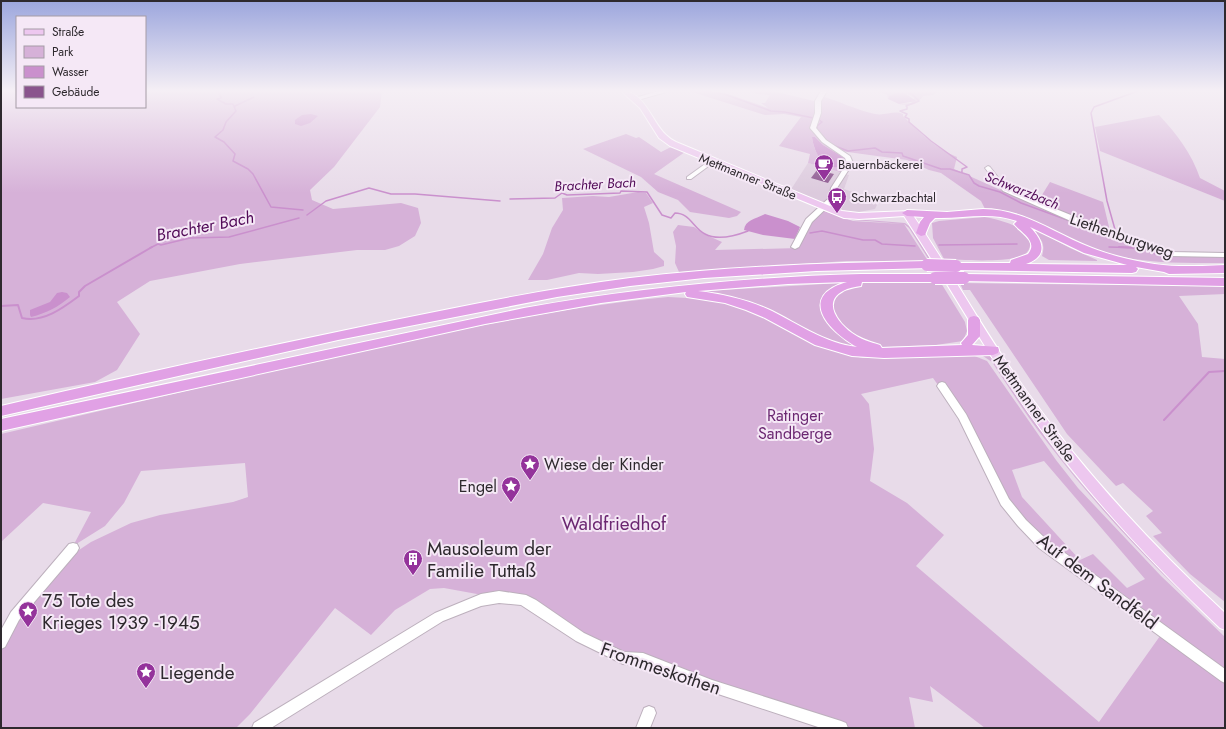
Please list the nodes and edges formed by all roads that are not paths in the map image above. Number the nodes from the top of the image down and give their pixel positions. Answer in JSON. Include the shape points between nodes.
{"nodes":[{"id":1,"x":654,"y":125,"type":"edge"},
{"id":2,"x":814,"y":125,"type":"edge"},
{"id":3,"x":712,"y":161,"type":"junction"},
{"id":4,"x":988,"y":168,"type":"dead end"},
{"id":5,"x":689,"y":178,"type":"dead end"},
{"id":6,"x":825,"y":207,"type":"junction"},
{"id":7,"x":840,"y":213,"type":"junction"},
{"id":8,"x":981,"y":213,"type":"junction"},
{"id":9,"x":944,"y":215,"type":"junction"},
{"id":10,"x":930,"y":217,"type":"junction"},
{"id":11,"x":914,"y":223,"type":"junction"},
{"id":12,"x":795,"y":247,"type":"dead end"},
{"id":13,"x":1225,"y":255,"type":"edge"},
{"id":14,"x":992,"y":267,"type":"junction"},
{"id":15,"x":1225,"y":269,"type":"edge"},
{"id":16,"x":1178,"y":270,"type":"junction"},
{"id":17,"x":913,"y":278,"type":"junction"},
{"id":18,"x":1225,"y":282,"type":"edge"},
{"id":19,"x":641,"y":293,"type":"junction"},
{"id":20,"x":974,"y":320,"type":"junction"},
{"id":21,"x":967,"y":343,"type":"junction"},
{"id":22,"x":990,"y":346,"type":"junction"},
{"id":23,"x":942,"y":386,"type":"dead end"},
{"id":24,"x":1,"y":411,"type":"edge"},
{"id":25,"x":1,"y":425,"type":"edge"},
{"id":26,"x":73,"y":548,"type":"dead end"},
{"id":27,"x":1174,"y":573,"type":"junction"},
{"id":28,"x":1225,"y":614,"type":"edge"},
{"id":29,"x":1225,"y":623,"type":"edge"},
{"id":30,"x":1,"y":644,"type":"edge"},
{"id":31,"x":1225,"y":677,"type":"edge"},
{"id":32,"x":649,"y":713,"type":"dead end"},
{"id":33,"x":259,"y":728,"type":"edge"},
{"id":34,"x":643,"y":728,"type":"edge"},
{"id":35,"x":842,"y":728,"type":"edge"}],
"edges":[{"from":1,"to":3,"type":"main road","name":"Mettmanner Straße","via":[[666,139],[678,147]]},
{"from":2,"to":6,"type":"street","via":[[813,128],[818,135],[828,145],[845,154],[850,162],[834,188],[832,199]]},
{"from":3,"to":5,"type":"street"},
{"from":3,"to":6,"type":"main road","name":"Mettmanner Straße"},
{"from":4,"to":13,"type":"street","name":"Liethenburgweg","via":[[1004,190],[1085,224],[1170,254]]},
{"from":6,"to":7,"type":"main road","name":"Mettmanner Straße"},
{"from":6,"to":12,"type":"street","via":[[809,221]]},
{"from":7,"to":11,"type":"main road","name":"Mettmanner Straße"},
{"from":7,"to":11,"type":"main road","name":"Mettmanner Straße","via":[[853,218]]},
{"from":8,"to":9,"type":"highway"},
{"from":8,"to":14,"type":"highway","via":[[1020,225],[1037,242],[1035,255],[1028,260]]},
{"from":8,"to":16,"type":"highway","via":[[1021,219],[1103,256],[1134,264]]},
{"from":9,"to":10,"type":"highway"},
{"from":9,"to":11,"type":"highway"},
{"from":10,"to":11,"type":"highway"},
{"from":10,"to":11,"type":"highway","via":[[925,222]]},
{"from":11,"to":20,"type":"main road","name":"Mettmanner Straße"},
{"from":14,"to":16,"type":"highway"},
{"from":14,"to":24,"type":"highway","bridge":true,"via":[[842,266],[630,282],[544,295],[414,320]]},
{"from":15,"to":16,"type":"highway"},
{"from":17,"to":18,"type":"highway","bridge":true},
{"from":17,"to":19,"type":"highway","via":[[815,279]]},
{"from":17,"to":21,"type":"highway","via":[[909,281],[863,282],[844,286],[829,296],[826,307],[829,318],[845,336],[874,348],[900,349]]},
{"from":19,"to":22,"type":"highway","via":[[689,294],[730,300],[759,310],[823,344],[850,351],[875,353]]},
{"from":19,"to":25,"type":"highway","via":[[480,320]]},
{"from":20,"to":21,"type":"highway","via":[[974,336]]},
{"from":20,"to":22,"type":"main road","name":"Mettmanner Straße"},
{"from":21,"to":22,"type":"highway"},
{"from":22,"to":27,"type":"main road","name":"Mettmanner Straße","via":[[1059,444],[1102,497]]},
{"from":23,"to":31,"type":"street","name":"Auf dem Sandfeld","via":[[963,417],[1005,502],[1022,523],[1043,544]]},
{"from":26,"to":30,"type":"street","via":[[16,616]]},
{"from":27,"to":28,"type":"main road","name":"Mettmanner Straße"},
{"from":27,"to":29,"type":"main road","name":"Mettmanner Straße"},
{"from":32,"to":34,"type":"street"},
{"from":33,"to":35,"type":"street","name":"Frommeskothen","via":[[438,617],[481,600],[499,597],[522,599],[580,637],[623,658],[643,659],[712,686]]}]}
